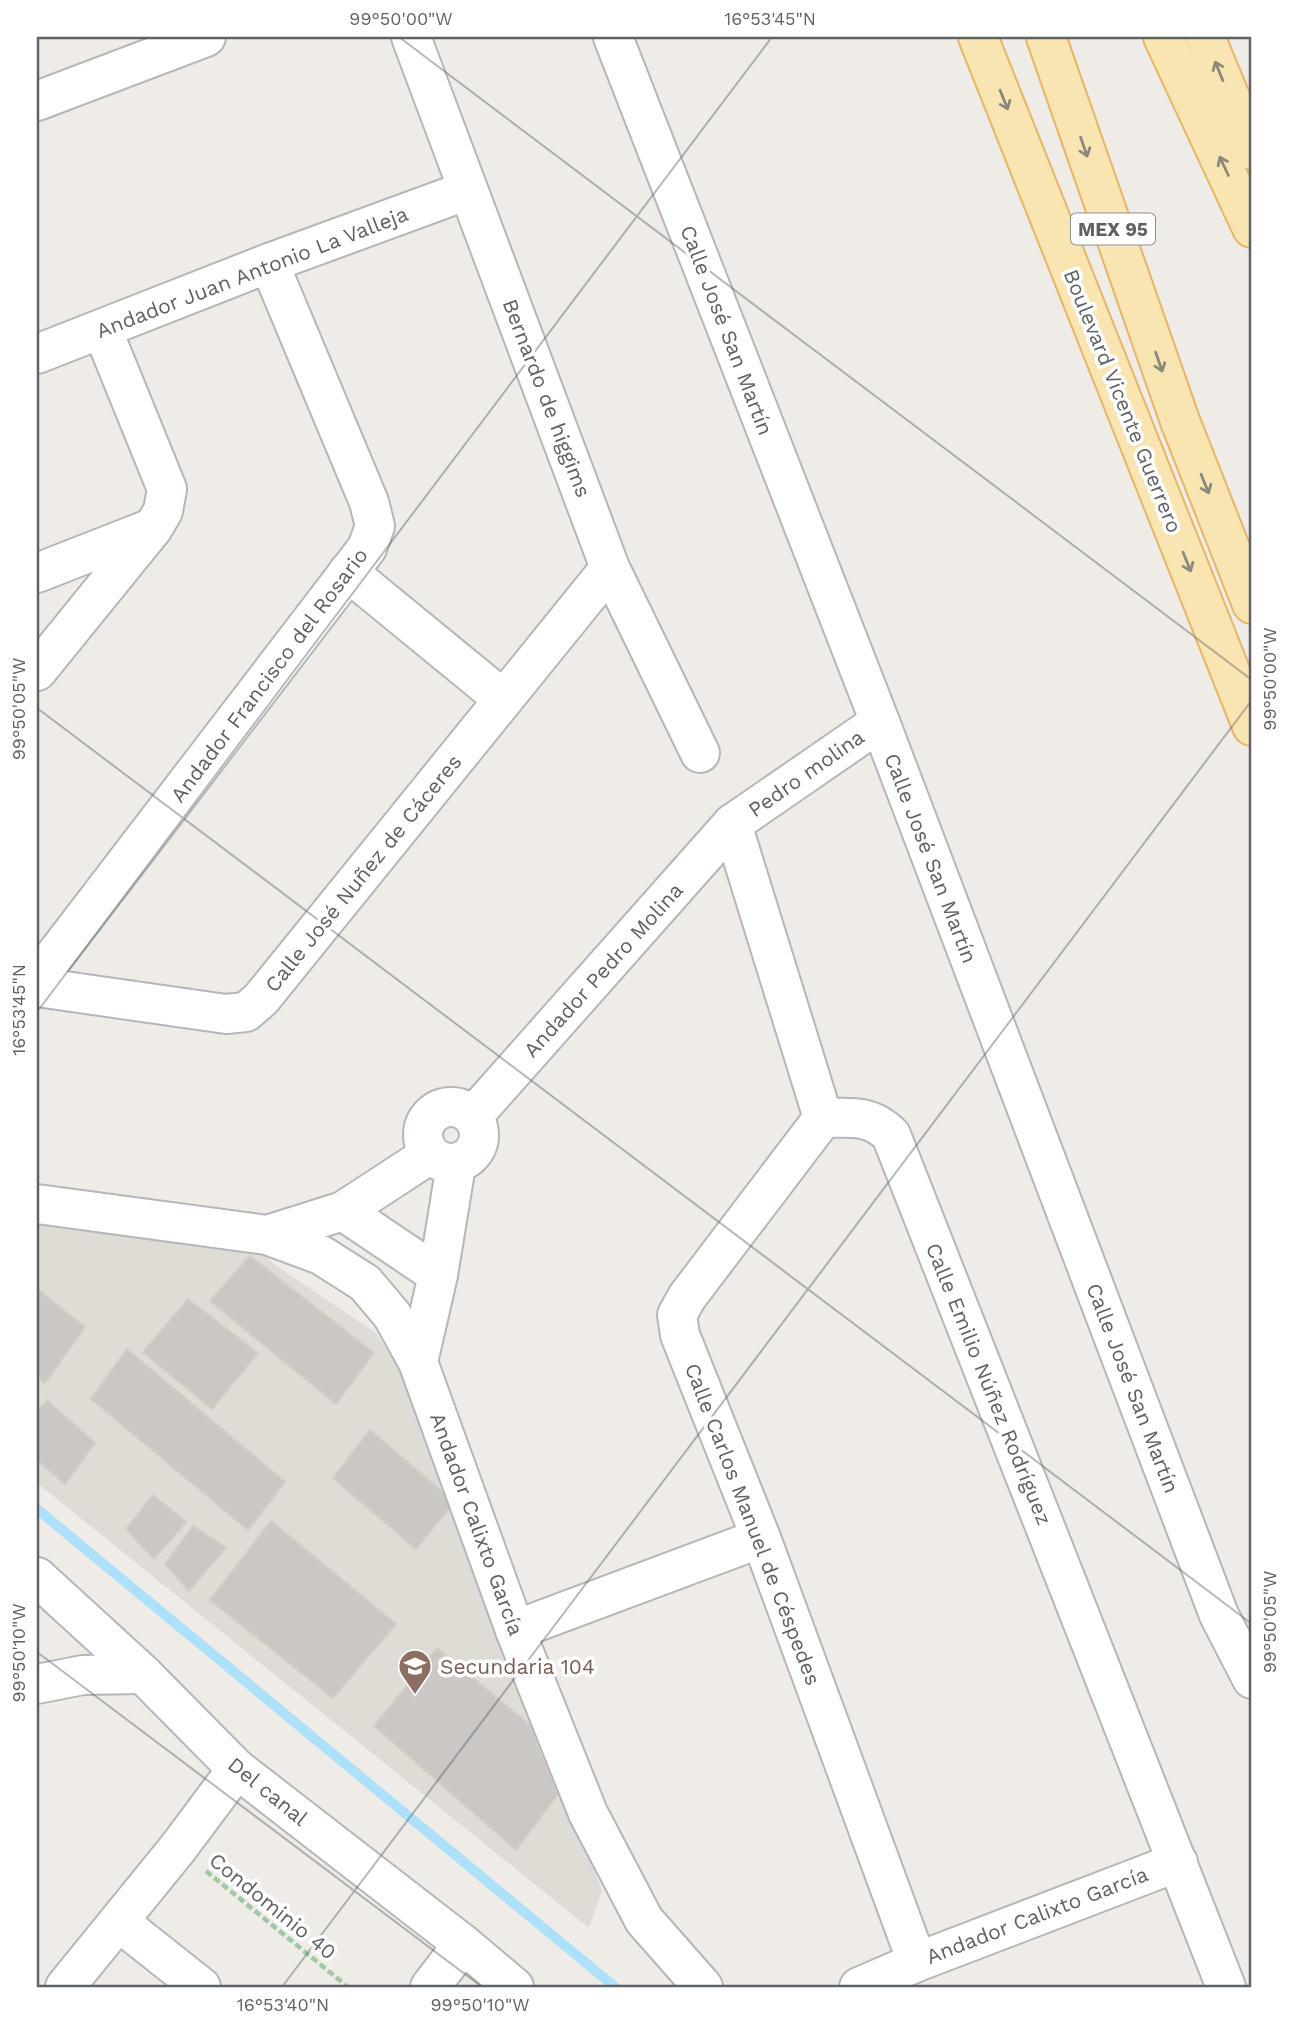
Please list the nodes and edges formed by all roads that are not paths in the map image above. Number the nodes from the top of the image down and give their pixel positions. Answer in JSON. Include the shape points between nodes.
{"nodes":[{"id":1,"x":411,"y":37,"type":"edge"},
{"id":2,"x":613,"y":37,"type":"edge"},
{"id":3,"x":978,"y":37,"type":"edge"},
{"id":4,"x":1046,"y":37,"type":"edge"},
{"id":5,"x":1163,"y":37,"type":"edge"},
{"id":6,"x":1205,"y":37,"type":"edge"},
{"id":7,"x":199,"y":38,"type":"edge"},
{"id":8,"x":37,"y":101,"type":"edge"},
{"id":9,"x":1252,"y":150,"type":"edge"},
{"id":10,"x":468,"y":190,"type":"junction"},
{"id":11,"x":1252,"y":228,"type":"edge"},
{"id":12,"x":269,"y":263,"type":"junction"},
{"id":13,"x":102,"y":329,"type":"junction"},
{"id":14,"x":37,"y":354,"type":"edge"},
{"id":15,"x":153,"y":528,"type":"junction"},
{"id":16,"x":610,"y":568,"type":"junction"},
{"id":17,"x":348,"y":572,"type":"junction"},
{"id":18,"x":37,"y":573,"type":"edge"},
{"id":19,"x":1252,"y":604,"type":"edge"},
{"id":20,"x":37,"y":671,"type":"edge"},
{"id":21,"x":503,"y":699,"type":"junction"},
{"id":22,"x":880,"y":722,"type":"junction"},
{"id":23,"x":1252,"y":726,"type":"edge"},
{"id":24,"x":700,"y":752,"type":"dead end"},
{"id":25,"x":733,"y":824,"type":"junction"},
{"id":26,"x":37,"y":979,"type":"edge"},
{"id":27,"x":37,"y":987,"type":"edge"},
{"id":28,"x":823,"y":1118,"type":"junction"},
{"id":29,"x":442,"y":1160,"type":"junction"},
{"id":30,"x":37,"y":1204,"type":"edge"},
{"id":31,"x":343,"y":1211,"type":"junction"},
{"id":32,"x":267,"y":1235,"type":"junction"},
{"id":33,"x":438,"y":1275,"type":"junction"},
{"id":34,"x":418,"y":1362,"type":"junction"},
{"id":35,"x":761,"y":1538,"type":"junction"},
{"id":36,"x":43,"y":1595,"type":"edge"},
{"id":37,"x":515,"y":1630,"type":"junction"},
{"id":38,"x":143,"y":1674,"type":"junction"},
{"id":39,"x":1252,"y":1679,"type":"edge"},
{"id":40,"x":37,"y":1684,"type":"edge"},
{"id":41,"x":237,"y":1769,"type":"junction"},
{"id":42,"x":1178,"y":1861,"type":"junction"},
{"id":43,"x":119,"y":1922,"type":"junction"},
{"id":44,"x":463,"y":1944,"type":"junction"},
{"id":45,"x":917,"y":1962,"type":"junction"},
{"id":46,"x":65,"y":1987,"type":"edge"},
{"id":47,"x":201,"y":1987,"type":"edge"},
{"id":48,"x":430,"y":1987,"type":"edge"},
{"id":49,"x":514,"y":1987,"type":"edge"},
{"id":50,"x":703,"y":1987,"type":"edge"},
{"id":51,"x":859,"y":1987,"type":"edge"},
{"id":52,"x":1227,"y":1987,"type":"edge"}],
"edges":[{"from":1,"to":10,"type":"street","name":"Bernardo de higgims"},
{"from":2,"to":22,"type":"street","name":"Calle José San Martín"},
{"from":3,"to":23,"type":"main road","name":"Boulevard Vicente Guerrero","one_way":true},
{"from":4,"to":19,"type":"main road","number":"MEX 95","one_way":true,"via":[[1180,421]]},
{"from":11,"to":5,"type":"main road","one_way":true},
{"from":9,"to":6,"type":"main road","one_way":true},
{"from":7,"to":8,"type":"street"},
{"from":10,"to":12,"type":"street","name":"Andador Juan Antonio La Valleja"},
{"from":10,"to":16,"type":"street","name":"Bernardo de higgims"},
{"from":12,"to":13,"type":"street","name":"Andador Juan Antonio La Valleja"},
{"from":12,"to":17,"type":"street","name":"Andador Francisco del Rosario","via":[[369,502],[375,526],[367,548]]},
{"from":13,"to":14,"type":"street","name":"Andador Juan Antonio La Valleja"},
{"from":13,"to":15,"type":"street","via":[[167,489],[163,511]]},
{"from":15,"to":18,"type":"street"},
{"from":15,"to":20,"type":"street"},
{"from":16,"to":21,"type":"street","name":"Calle José Nuñez de Cáceres"},
{"from":16,"to":24,"type":"street","name":"Bernardo de higgims"},
{"from":17,"to":21,"type":"street"},
{"from":17,"to":26,"type":"street","name":"Andador Francisco del Rosario"},
{"from":21,"to":27,"type":"street","name":"Calle José Nuñez de Cáceres","via":[[246,1012],[226,1014]]},
{"from":22,"to":25,"type":"street","name":"Pedro molina"},
{"from":22,"to":39,"type":"street","name":"Calle José San Martín","via":[[1219,1615]]},
{"from":25,"to":28,"type":"street"},
{"from":25,"to":29,"type":"street","name":"Andador Pedro Molina","via":[[473,1115],[481,1135],[474,1154]]},
{"from":28,"to":35,"type":"street","name":"Calle Carlos Manuel de Céspedes","via":[[677,1315],[680,1335]]},
{"from":28,"to":42,"type":"street","name":"Calle Emilio Núñez Rodríguez","via":[[863,1118],[891,1135]]},
{"from":29,"to":31,"type":"street"},
{"from":29,"to":33,"type":"street"},
{"from":30,"to":32,"type":"street"},
{"from":31,"to":32,"type":"street"},
{"from":31,"to":33,"type":"street"},
{"from":32,"to":34,"type":"street","name":"Andador Calixto García","via":[[321,1255],[365,1283],[392,1315]]},
{"from":33,"to":34,"type":"street"},
{"from":34,"to":37,"type":"street","name":"Andador Calixto García"},
{"from":35,"to":37,"type":"street"},
{"from":35,"to":45,"type":"street","name":"Calle Carlos Manuel de Céspedes"},
{"from":36,"to":38,"type":"street","name":"Del canal"},
{"from":37,"to":50,"type":"street","name":"Andador Calixto García","via":[[600,1836],[645,1920]]},
{"from":38,"to":40,"type":"street","via":[[83,1675]]},
{"from":38,"to":41,"type":"street","name":"Del canal"},
{"from":41,"to":43,"type":"street"},
{"from":41,"to":44,"type":"street","name":"Del canal"},
{"from":42,"to":45,"type":"street","name":"Andador Calixto García"},
{"from":42,"to":52,"type":"street","name":"Calle Emilio Núñez Rodríguez"},
{"from":43,"to":46,"type":"street"},
{"from":43,"to":47,"type":"street"},
{"from":44,"to":48,"type":"street"},
{"from":44,"to":49,"type":"street","name":"Del canal"},
{"from":45,"to":51,"type":"street","name":"Andador Calixto García"}]}
